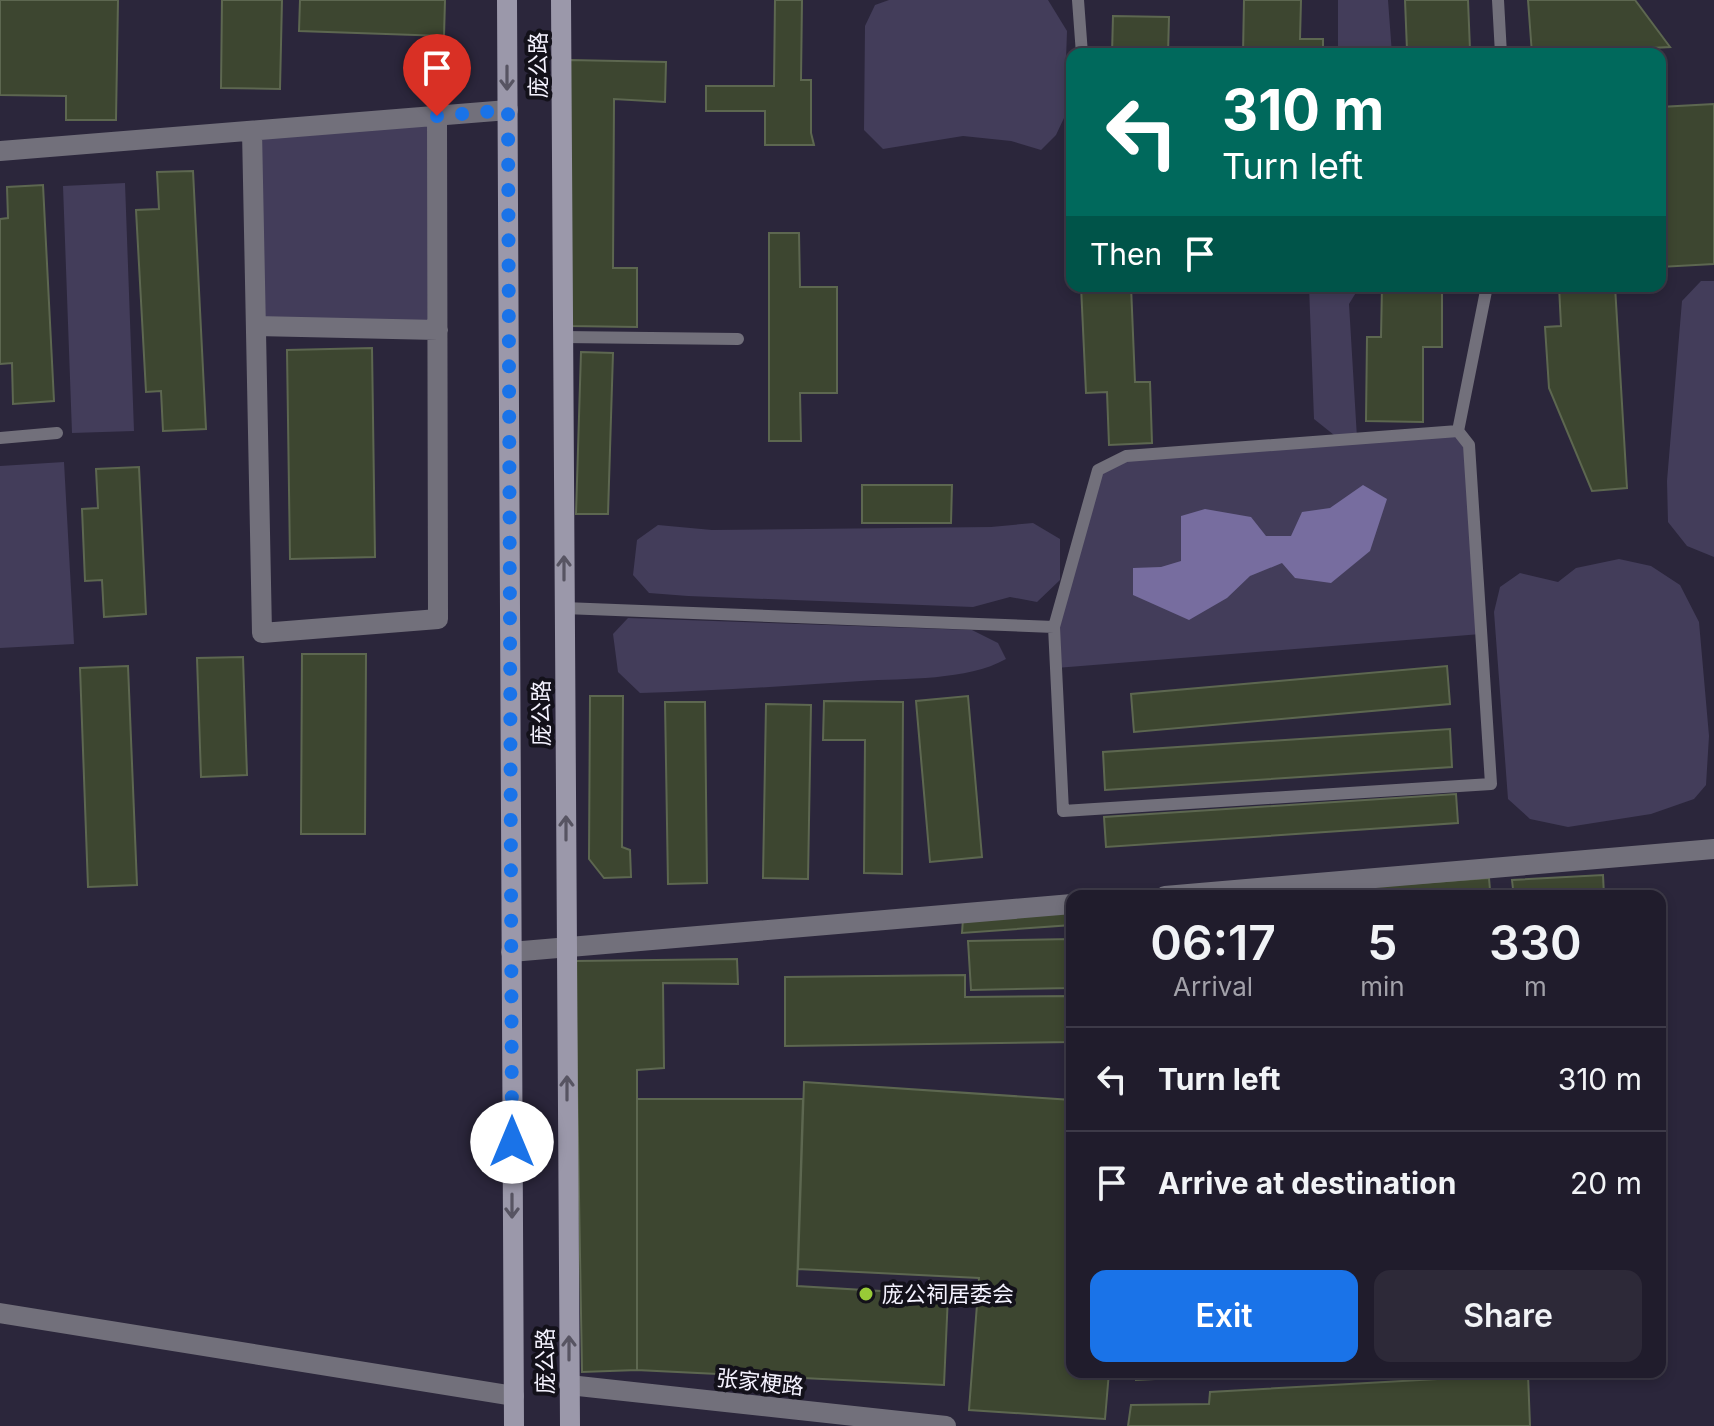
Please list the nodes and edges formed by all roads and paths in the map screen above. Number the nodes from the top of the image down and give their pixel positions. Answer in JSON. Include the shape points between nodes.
{"nodes":[{"id":1,"x":507,"y":0,"type":"edge"},
{"id":2,"x":561,"y":0,"type":"edge"},
{"id":3,"x":1078,"y":0,"type":"edge"},
{"id":4,"x":1498,"y":0,"type":"edge"},
{"id":5,"x":1082,"y":48,"type":"edge"},
{"id":6,"x":1501,"y":48,"type":"edge"},
{"id":7,"x":508,"y":110,"type":"junction"},
{"id":8,"x":437,"y":116,"type":"junction"},
{"id":9,"x":252,"y":131,"type":"junction"},
{"id":10,"x":0,"y":151,"type":"edge"},
{"id":11,"x":1486,"y":292,"type":"edge"},
{"id":12,"x":256,"y":326,"type":"junction"},
{"id":13,"x":438,"y":330,"type":"junction"},
{"id":14,"x":563,"y":337,"type":"junction"},
{"id":15,"x":738,"y":339,"type":"dead end"},
{"id":16,"x":1458,"y":431,"type":"junction"},
{"id":17,"x":57,"y":433,"type":"dead end"},
{"id":18,"x":0,"y":438,"type":"edge"},
{"id":19,"x":564,"y":608,"type":"junction"},
{"id":20,"x":1054,"y":627,"type":"junction"},
{"id":21,"x":1714,"y":849,"type":"edge"},
{"id":22,"x":1235,"y":890,"type":"edge"},
{"id":23,"x":1066,"y":905,"type":"edge"},
{"id":24,"x":566,"y":947,"type":"junction"},
{"id":25,"x":511,"y":952,"type":"junction"},
{"id":26,"x":0,"y":1313,"type":"edge"},
{"id":27,"x":569,"y":1385,"type":"junction"},
{"id":28,"x":514,"y":1396,"type":"junction"},
{"id":29,"x":514,"y":1426,"type":"edge"},
{"id":30,"x":570,"y":1426,"type":"edge"},
{"id":31,"x":946,"y":1426,"type":"edge"}],
"edges":[{"from":1,"to":7,"type":"main road","name":"庞公路","one_way":true},
{"from":2,"to":14,"type":"main road","name":"庞公路"},
{"from":3,"to":5,"type":"lane"},
{"from":4,"to":6,"type":"lane"},
{"from":7,"to":8,"type":"street"},
{"from":7,"to":25,"type":"main road","name":"庞公路"},
{"from":8,"to":9,"type":"street"},
{"from":8,"to":13,"type":"street"},
{"from":9,"to":10,"type":"street"},
{"from":9,"to":12,"type":"street"},
{"from":11,"to":16,"type":"lane"},
{"from":12,"to":13,"type":"street"},
{"from":12,"to":13,"type":"street","via":[[262,633],[438,619]]},
{"from":14,"to":15,"type":"lane"},
{"from":19,"to":14,"type":"main road","name":"庞公路","one_way":true},
{"from":16,"to":20,"type":"lane","via":[[1126,456],[1098,470]]},
{"from":16,"to":20,"type":"lane","via":[[1469,445],[1491,784],[1063,811]]},
{"from":17,"to":18,"type":"lane"},
{"from":19,"to":20,"type":"lane"},
{"from":24,"to":19,"type":"main road","name":"庞公路","one_way":true},
{"from":21,"to":22,"type":"street"},
{"from":23,"to":24,"type":"street"},
{"from":24,"to":25,"type":"street"},
{"from":27,"to":24,"type":"main road","name":"庞公路","one_way":true},
{"from":25,"to":28,"type":"main road","name":"庞公路","one_way":true},
{"from":26,"to":28,"type":"street"},
{"from":27,"to":30,"type":"main road","name":"庞公路"},
{"from":27,"to":31,"type":"street","name":"张家梗路"},
{"from":28,"to":29,"type":"main road","name":"庞公路"}]}
